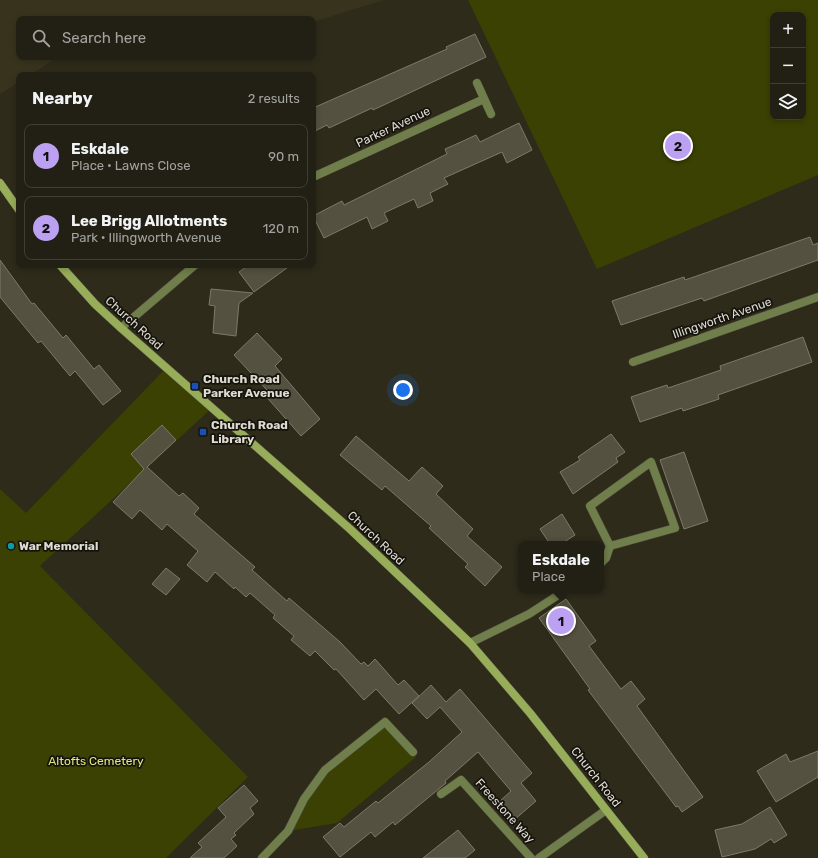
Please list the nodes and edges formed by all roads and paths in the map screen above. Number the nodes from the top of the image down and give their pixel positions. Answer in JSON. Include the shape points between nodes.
{"nodes":[{"id":1,"x":477,"y":83,"type":"dead end"},
{"id":2,"x":484,"y":99,"type":"junction"},
{"id":3,"x":491,"y":114,"type":"dead end"},
{"id":4,"x":316,"y":176,"type":"edge"},
{"id":5,"x":0,"y":183,"type":"edge"},
{"id":6,"x":16,"y":206,"type":"edge"},
{"id":7,"x":63,"y":268,"type":"edge"},
{"id":8,"x":191,"y":268,"type":"edge"},
{"id":9,"x":818,"y":297,"type":"edge"},
{"id":10,"x":121,"y":328,"type":"junction"},
{"id":11,"x":633,"y":362,"type":"dead end"},
{"id":12,"x":610,"y":546,"type":"junction"},
{"id":13,"x":604,"y":560,"type":"edge"},
{"id":14,"x":561,"y":593,"type":"edge"},
{"id":15,"x":470,"y":643,"type":"junction"},
{"id":16,"x":412,"y":752,"type":"dead end"},
{"id":17,"x":441,"y":794,"type":"dead end"},
{"id":18,"x":606,"y":810,"type":"junction"},
{"id":19,"x":262,"y":858,"type":"edge"},
{"id":20,"x":531,"y":858,"type":"edge"},
{"id":21,"x":539,"y":858,"type":"edge"},
{"id":22,"x":644,"y":858,"type":"edge"}],
"edges":[{"from":1,"to":2,"type":"street"},
{"from":2,"to":3,"type":"street"},
{"from":2,"to":4,"type":"street","name":"Parker Avenue"},
{"from":5,"to":6,"type":"street"},
{"from":7,"to":10,"type":"street","name":"Church Road"},
{"from":8,"to":10,"type":"street"},
{"from":9,"to":11,"type":"street","name":"Illingworth Avenue"},
{"from":10,"to":15,"type":"street","name":"Church Road","via":[[350,529]]},
{"from":12,"to":12,"type":"street","via":[[675,528],[651,462],[590,506]]},
{"from":12,"to":13,"type":"street"},
{"from":14,"to":15,"type":"street","via":[[529,614]]},
{"from":15,"to":18,"type":"street","name":"Church Road","via":[[530,713]]},
{"from":16,"to":19,"type":"street","via":[[385,722],[325,770],[304,799],[288,831]]},
{"from":17,"to":20,"type":"street","name":"Freestone Way","via":[[461,780]]},
{"from":18,"to":21,"type":"street"},
{"from":18,"to":22,"type":"street","name":"Church Road"}]}
